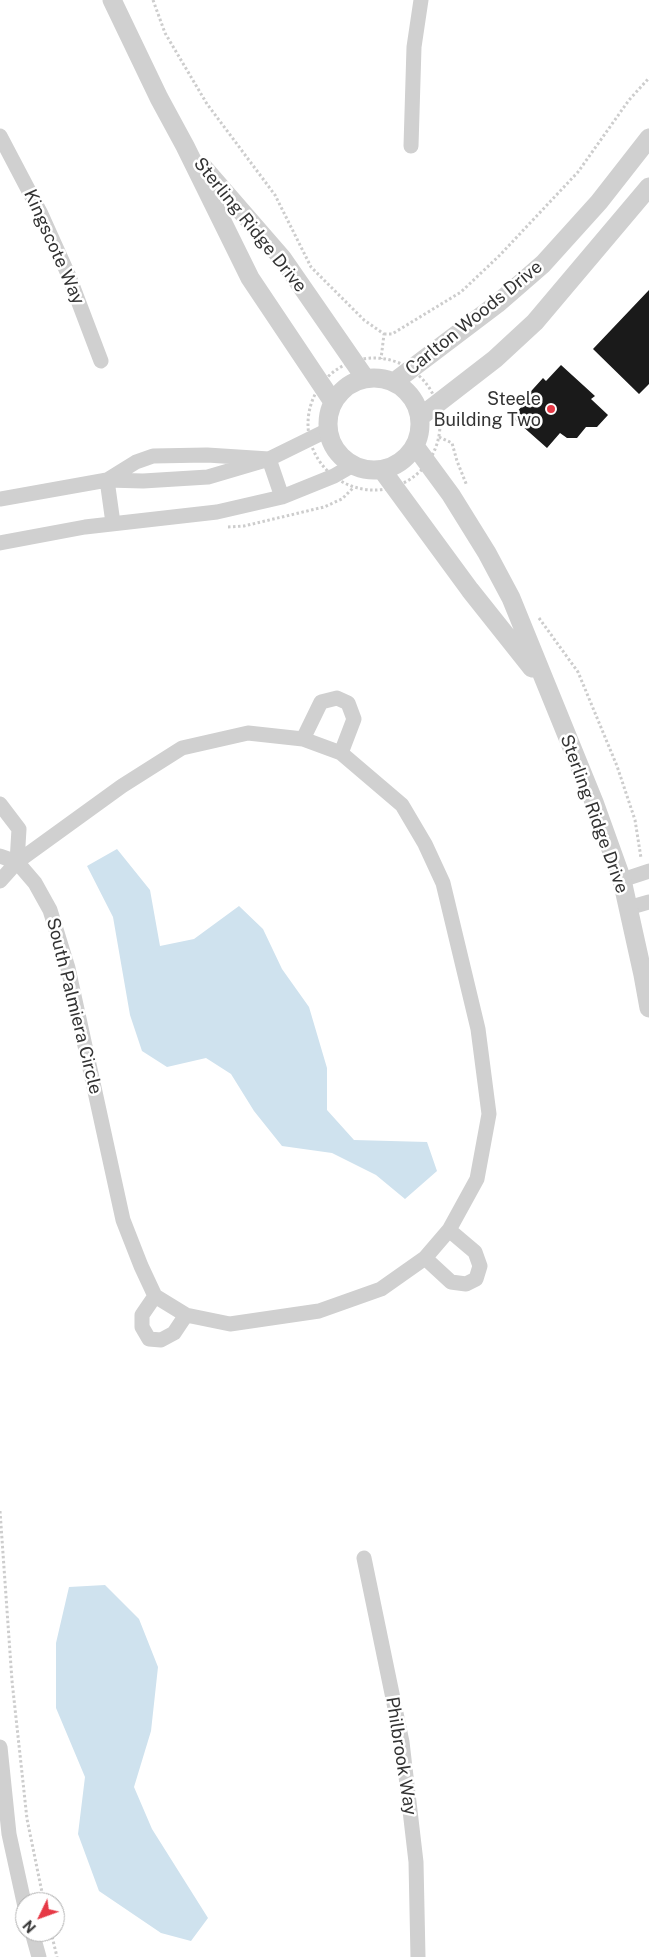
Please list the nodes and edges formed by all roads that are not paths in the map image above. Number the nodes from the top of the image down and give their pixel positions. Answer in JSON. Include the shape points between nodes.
{"nodes":[{"id":1,"x":112,"y":0,"type":"edge"},
{"id":2,"x":421,"y":0,"type":"edge"},
{"id":3,"x":0,"y":136,"type":"edge"},
{"id":4,"x":649,"y":138,"type":"edge"},
{"id":5,"x":185,"y":146,"type":"junction"},
{"id":6,"x":411,"y":146,"type":"dead end"},
{"id":7,"x":649,"y":187,"type":"edge"},
{"id":8,"x":599,"y":202,"type":"junction"},
{"id":9,"x":622,"y":220,"type":"junction"},
{"id":10,"x":101,"y":361,"type":"dead end"},
{"id":11,"x":365,"y":378,"type":"junction"},
{"id":12,"x":394,"y":382,"type":"junction"},
{"id":13,"x":334,"y":402,"type":"junction"},
{"id":14,"x":420,"y":417,"type":"junction"},
{"id":15,"x":328,"y":430,"type":"junction"},
{"id":16,"x":415,"y":446,"type":"junction"},
{"id":17,"x":268,"y":459,"type":"junction"},
{"id":18,"x":353,"y":465,"type":"junction"},
{"id":19,"x":382,"y":470,"type":"junction"},
{"id":20,"x":107,"y":480,"type":"junction"},
{"id":21,"x":282,"y":497,"type":"junction"},
{"id":22,"x":0,"y":500,"type":"edge"},
{"id":23,"x":113,"y":523,"type":"junction"},
{"id":24,"x":0,"y":543,"type":"edge"},
{"id":25,"x":544,"y":682,"type":"junction"},
{"id":26,"x":303,"y":739,"type":"junction"},
{"id":27,"x":341,"y":754,"type":"junction"},
{"id":28,"x":0,"y":804,"type":"edge"},
{"id":29,"x":0,"y":856,"type":"edge"},
{"id":30,"x":17,"y":862,"type":"junction"},
{"id":31,"x":0,"y":867,"type":"edge"},
{"id":32,"x":646,"y":872,"type":"edge"},
{"id":33,"x":622,"y":880,"type":"junction"},
{"id":34,"x":0,"y":881,"type":"edge"},
{"id":35,"x":649,"y":902,"type":"edge"},
{"id":36,"x":628,"y":908,"type":"junction"},
{"id":37,"x":649,"y":1008,"type":"edge"},
{"id":38,"x":449,"y":1230,"type":"junction"},
{"id":39,"x":425,"y":1258,"type":"junction"},
{"id":40,"x":154,"y":1296,"type":"junction"},
{"id":41,"x":186,"y":1315,"type":"junction"},
{"id":42,"x":364,"y":1558,"type":"dead end"},
{"id":43,"x":0,"y":1747,"type":"edge"},
{"id":44,"x":22,"y":1892,"type":"edge"},
{"id":45,"x":35,"y":1942,"type":"edge"},
{"id":46,"x":39,"y":1957,"type":"edge"},
{"id":47,"x":418,"y":1957,"type":"edge"}],
"edges":[{"from":1,"to":5,"type":"street","name":"Sterling Ridge Drive"},
{"from":2,"to":6,"type":"street","via":[[414,47]]},
{"from":3,"to":10,"type":"street","name":"Kingscote Way","via":[[68,274]]},
{"from":4,"to":8,"type":"street","name":"Carlton Woods Drive"},
{"from":5,"to":11,"type":"street","name":"Sterling Ridge Drive","via":[[282,258]]},
{"from":5,"to":13,"type":"street","name":"Sterling Ridge Drive","via":[[250,278]]},
{"from":7,"to":9,"type":"street","name":"Carlton Woods Drive"},
{"from":8,"to":9,"type":"street"},
{"from":8,"to":12,"type":"street","name":"Carlton Woods Drive","via":[[543,264],[497,304]]},
{"from":9,"to":14,"type":"street","name":"Carlton Woods Drive","via":[[535,322],[495,359]]},
{"from":11,"to":12,"type":"street"},
{"from":11,"to":13,"type":"street","via":[[352,383]]},
{"from":12,"to":14,"type":"street","via":[[411,396]]},
{"from":13,"to":15,"type":"street"},
{"from":14,"to":16,"type":"street","via":[[420,432]]},
{"from":15,"to":17,"type":"street"},
{"from":15,"to":18,"type":"street","via":[[336,450]]},
{"from":16,"to":19,"type":"street","via":[[401,462]]},
{"from":16,"to":25,"type":"street","name":"Sterling Ridge Drive","via":[[451,495],[491,560]]},
{"from":17,"to":20,"type":"street","via":[[208,477]]},
{"from":17,"to":20,"type":"street","via":[[153,456],[136,462]]},
{"from":17,"to":21,"type":"street"},
{"from":18,"to":19,"type":"street"},
{"from":18,"to":21,"type":"street"},
{"from":19,"to":25,"type":"street","name":"Sterling Ridge Drive","via":[[470,590]]},
{"from":20,"to":22,"type":"street"},
{"from":20,"to":23,"type":"street"},
{"from":21,"to":23,"type":"street","via":[[217,512]]},
{"from":23,"to":24,"type":"street"},
{"from":25,"to":33,"type":"street","name":"Sterling Ridge Drive","via":[[594,802]]},
{"from":26,"to":27,"type":"street"},
{"from":26,"to":27,"type":"street","via":[[321,702],[337,698],[348,703],[354,719]]},
{"from":26,"to":30,"type":"street","via":[[248,733],[182,748],[122,786]]},
{"from":27,"to":38,"type":"street","via":[[402,805],[425,844],[443,883],[478,1029],[489,1114],[477,1179]]},
{"from":28,"to":30,"type":"street","via":[[19,829]]},
{"from":29,"to":30,"type":"street"},
{"from":30,"to":31,"type":"street"},
{"from":30,"to":34,"type":"street"},
{"from":30,"to":40,"type":"street","name":"South Palmiera Circle","via":[[35,883],[50,910],[68,968],[123,1220]]},
{"from":32,"to":33,"type":"street"},
{"from":33,"to":36,"type":"street","name":"Sterling Ridge Drive"},
{"from":35,"to":36,"type":"street"},
{"from":36,"to":37,"type":"street","name":"Sterling Ridge Drive"},
{"from":38,"to":39,"type":"street"},
{"from":38,"to":39,"type":"street","via":[[475,1252],[480,1266],[476,1279],[466,1284],[450,1282]]},
{"from":39,"to":41,"type":"street","via":[[381,1289],[320,1311],[230,1324]]},
{"from":40,"to":41,"type":"street"},
{"from":40,"to":41,"type":"street","via":[[142,1314],[142,1327],[149,1339],[161,1340],[174,1333]]},
{"from":42,"to":47,"type":"street","name":"Philbrook Way","via":[[402,1742],[416,1862]]},
{"from":43,"to":44,"type":"street","via":[[9,1834]]},
{"from":45,"to":46,"type":"street"}]}
